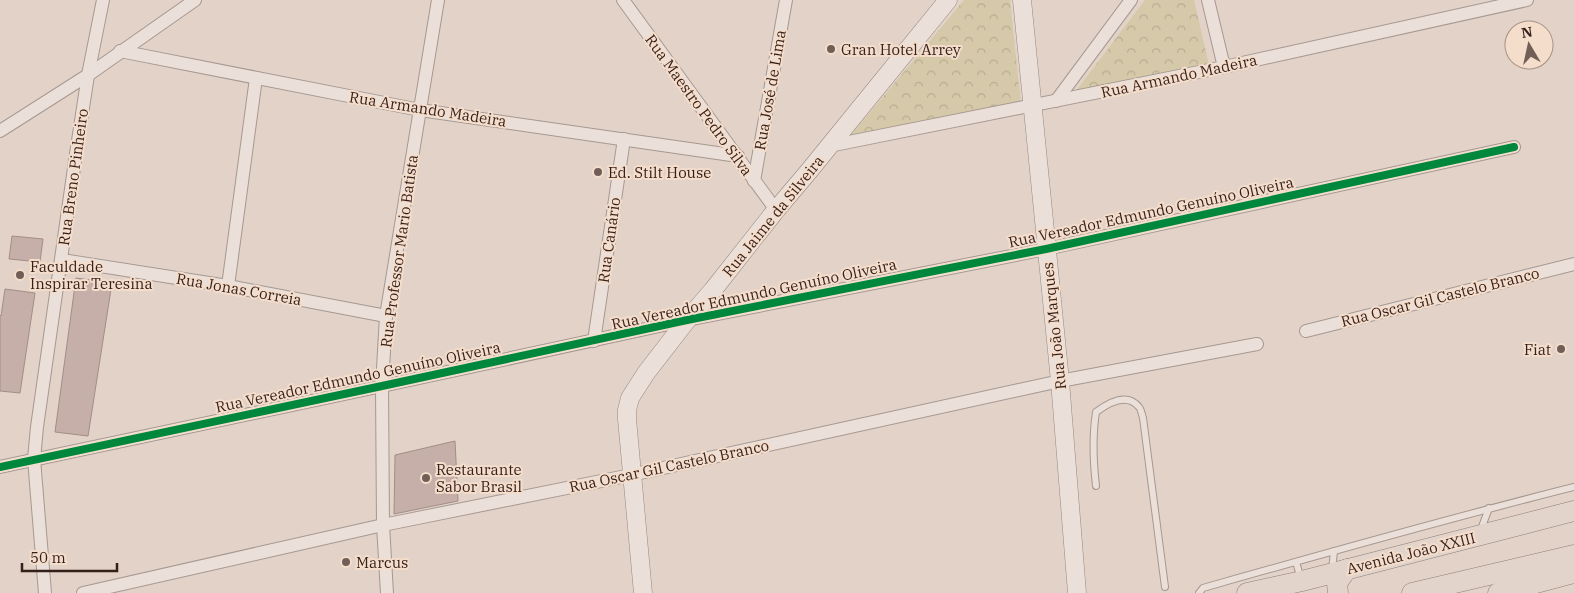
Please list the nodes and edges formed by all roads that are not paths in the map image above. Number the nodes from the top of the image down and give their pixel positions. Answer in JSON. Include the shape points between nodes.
{"nodes":[{"id":1,"x":103,"y":0,"type":"edge"},
{"id":2,"x":195,"y":0,"type":"edge"},
{"id":3,"x":438,"y":0,"type":"edge"},
{"id":4,"x":623,"y":0,"type":"edge"},
{"id":5,"x":786,"y":0,"type":"edge"},
{"id":6,"x":948,"y":0,"type":"edge"},
{"id":7,"x":1022,"y":0,"type":"edge"},
{"id":8,"x":1131,"y":0,"type":"edge"},
{"id":9,"x":1208,"y":0,"type":"edge"},
{"id":10,"x":1526,"y":0,"type":"edge"},
{"id":11,"x":120,"y":51,"type":"junction"},
{"id":12,"x":1224,"y":67,"type":"junction"},
{"id":13,"x":88,"y":75,"type":"junction"},
{"id":14,"x":256,"y":78,"type":"junction"},
{"id":15,"x":1056,"y":101,"type":"junction"},
{"id":16,"x":1033,"y":106,"type":"junction"},
{"id":17,"x":420,"y":110,"type":"junction"},
{"id":18,"x":0,"y":131,"type":"edge"},
{"id":19,"x":624,"y":139,"type":"junction"},
{"id":20,"x":830,"y":146,"type":"junction"},
{"id":21,"x":1514,"y":147,"type":"dead end"},
{"id":22,"x":738,"y":156,"type":"junction"},
{"id":23,"x":754,"y":181,"type":"junction"},
{"id":24,"x":776,"y":210,"type":"junction"},
{"id":25,"x":1046,"y":249,"type":"junction"},
{"id":26,"x":62,"y":260,"type":"junction"},
{"id":27,"x":1574,"y":264,"type":"edge"},
{"id":28,"x":228,"y":286,"type":"junction"},
{"id":29,"x":386,"y":316,"type":"junction"},
{"id":30,"x":687,"y":320,"type":"junction"},
{"id":31,"x":1306,"y":330,"type":"dead end"},
{"id":32,"x":594,"y":341,"type":"junction"},
{"id":33,"x":1257,"y":344,"type":"dead end"},
{"id":34,"x":1060,"y":381,"type":"junction"},
{"id":35,"x":382,"y":386,"type":"junction"},
{"id":36,"x":34,"y":459,"type":"junction"},
{"id":37,"x":0,"y":467,"type":"edge"},
{"id":38,"x":631,"y":475,"type":"junction"},
{"id":39,"x":1096,"y":486,"type":"dead end"},
{"id":40,"x":1574,"y":487,"type":"edge"},
{"id":41,"x":1490,"y":508,"type":"junction"},
{"id":42,"x":1574,"y":511,"type":"edge"},
{"id":43,"x":383,"y":525,"type":"junction"},
{"id":44,"x":1479,"y":535,"type":"junction"},
{"id":45,"x":1334,"y":551,"type":"junction"},
{"id":46,"x":1574,"y":555,"type":"edge"},
{"id":47,"x":1296,"y":562,"type":"junction"},
{"id":48,"x":1339,"y":571,"type":"junction"},
{"id":49,"x":1574,"y":573,"type":"edge"},
{"id":50,"x":1165,"y":587,"type":"dead end"},
{"id":51,"x":1306,"y":587,"type":"edge"},
{"id":52,"x":44,"y":593,"type":"edge"},
{"id":53,"x":82,"y":593,"type":"edge"},
{"id":54,"x":387,"y":593,"type":"edge"},
{"id":55,"x":643,"y":593,"type":"edge"},
{"id":56,"x":1077,"y":593,"type":"edge"},
{"id":57,"x":1199,"y":593,"type":"edge"},
{"id":58,"x":1247,"y":593,"type":"edge"},
{"id":59,"x":1338,"y":593,"type":"edge"},
{"id":60,"x":1412,"y":593,"type":"edge"},
{"id":61,"x":1498,"y":593,"type":"edge"}],
"edges":[{"from":1,"to":13,"type":"street","name":"Rua Breno Pinheiro"},
{"from":2,"to":11,"type":"street"},
{"from":3,"to":17,"type":"street","name":"Rua Professor Mario Batista"},
{"from":4,"to":22,"type":"street","name":"Rua Maestro Pedro Silva"},
{"from":5,"to":23,"type":"street","name":"Rua José de Lima"},
{"from":6,"to":20,"type":"street","name":"Rua Jaime da Silveira"},
{"from":7,"to":16,"type":"street","name":"Rua João Marques"},
{"from":8,"to":15,"type":"street"},
{"from":9,"to":12,"type":"street"},
{"from":10,"to":12,"type":"street","name":"Rua Armando Madeira"},
{"from":11,"to":13,"type":"street"},
{"from":11,"to":14,"type":"street","name":"Rua Armando Madeira"},
{"from":12,"to":15,"type":"street","name":"Rua Armando Madeira"},
{"from":13,"to":18,"type":"street"},
{"from":13,"to":26,"type":"street","name":"Rua Breno Pinheiro"},
{"from":14,"to":17,"type":"street","name":"Rua Armando Madeira"},
{"from":14,"to":28,"type":"street"},
{"from":15,"to":16,"type":"street","name":"Rua Armando Madeira"},
{"from":16,"to":20,"type":"street","name":"Rua Armando Madeira"},
{"from":16,"to":25,"type":"street","name":"Rua João Marques"},
{"from":17,"to":19,"type":"street","name":"Rua Armando Madeira"},
{"from":17,"to":29,"type":"street","name":"Rua Professor Mario Batista"},
{"from":19,"to":22,"type":"street","name":"Rua Armando Madeira"},
{"from":19,"to":32,"type":"street","name":"Rua Canário"},
{"from":20,"to":24,"type":"street","name":"Rua Jaime da Silveira"},
{"from":21,"to":25,"type":"street","name":"Rua Vereador Edmundo Genuíno Oliveira"},
{"from":22,"to":23,"type":"street","name":"Rua Maestro Pedro Silva"},
{"from":23,"to":24,"type":"street","name":"Rua Maestro Pedro Silva"},
{"from":24,"to":30,"type":"street","name":"Rua Jaime da Silveira"},
{"from":25,"to":30,"type":"street","name":"Rua Vereador Edmundo Genuíno Oliveira"},
{"from":25,"to":34,"type":"street","name":"Rua João Marques"},
{"from":26,"to":28,"type":"street","name":"Rua Jonas Correia"},
{"from":26,"to":36,"type":"street","name":"Rua Breno Pinheiro"},
{"from":27,"to":31,"type":"street","name":"Rua Oscar Gil Castelo Branco"},
{"from":28,"to":29,"type":"street","name":"Rua Jonas Correia"},
{"from":29,"to":35,"type":"street","name":"Rua Professor Mario Batista"},
{"from":30,"to":32,"type":"street","name":"Rua Vereador Edmundo Genuíno Oliveira"},
{"from":30,"to":38,"type":"street","name":"Rua Jaime da Silveira","via":[[646,372],[628,404]]},
{"from":32,"to":35,"type":"street","name":"Rua Vereador Edmundo Genuíno Oliveira"},
{"from":33,"to":34,"type":"street","name":"Rua Oscar Gil Castelo Branco"},
{"from":34,"to":38,"type":"street","name":"Rua Oscar Gil Castelo Branco"},
{"from":34,"to":56,"type":"street","name":"Rua João Marques"},
{"from":35,"to":36,"type":"street","name":"Rua Vereador Edmundo Genuíno Oliveira"},
{"from":35,"to":43,"type":"street","name":"Rua Professor Mario Batista"},
{"from":36,"to":37,"type":"street","name":"Rua Vereador Edmundo Genuíno Oliveira"},
{"from":36,"to":52,"type":"street","name":"Rua Breno Pinheiro"},
{"from":38,"to":43,"type":"street","name":"Rua Oscar Gil Castelo Branco"},
{"from":38,"to":55,"type":"street","name":"Rua Jaime da Silveira"},
{"from":39,"to":50,"type":"lane","via":[[1092,434],[1096,412],[1111,401],[1128,400],[1139,407],[1143,418]]},
{"from":40,"to":41,"type":"lane"},
{"from":41,"to":44,"type":"lane"},
{"from":41,"to":45,"type":"lane"},
{"from":42,"to":44,"type":"main road","name":"Avenida João XXIII"},
{"from":43,"to":53,"type":"street","name":"Rua Oscar Gil Castelo Branco"},
{"from":43,"to":54,"type":"street","name":"Rua Professor Mario Batista"},
{"from":44,"to":48,"type":"main road","name":"Avenida João XXIII"},
{"from":45,"to":47,"type":"lane"},
{"from":45,"to":48,"type":"lane"},
{"from":46,"to":60,"type":"main road"},
{"from":47,"to":51,"type":"lane"},
{"from":47,"to":57,"type":"lane","via":[[1203,588]]},
{"from":48,"to":51,"type":"main road","name":"Avenida João XXIII"},
{"from":48,"to":59,"type":"main road"},
{"from":49,"to":61,"type":"main road"},
{"from":51,"to":58,"type":"main road","name":"Avenida João XXIII"}]}
